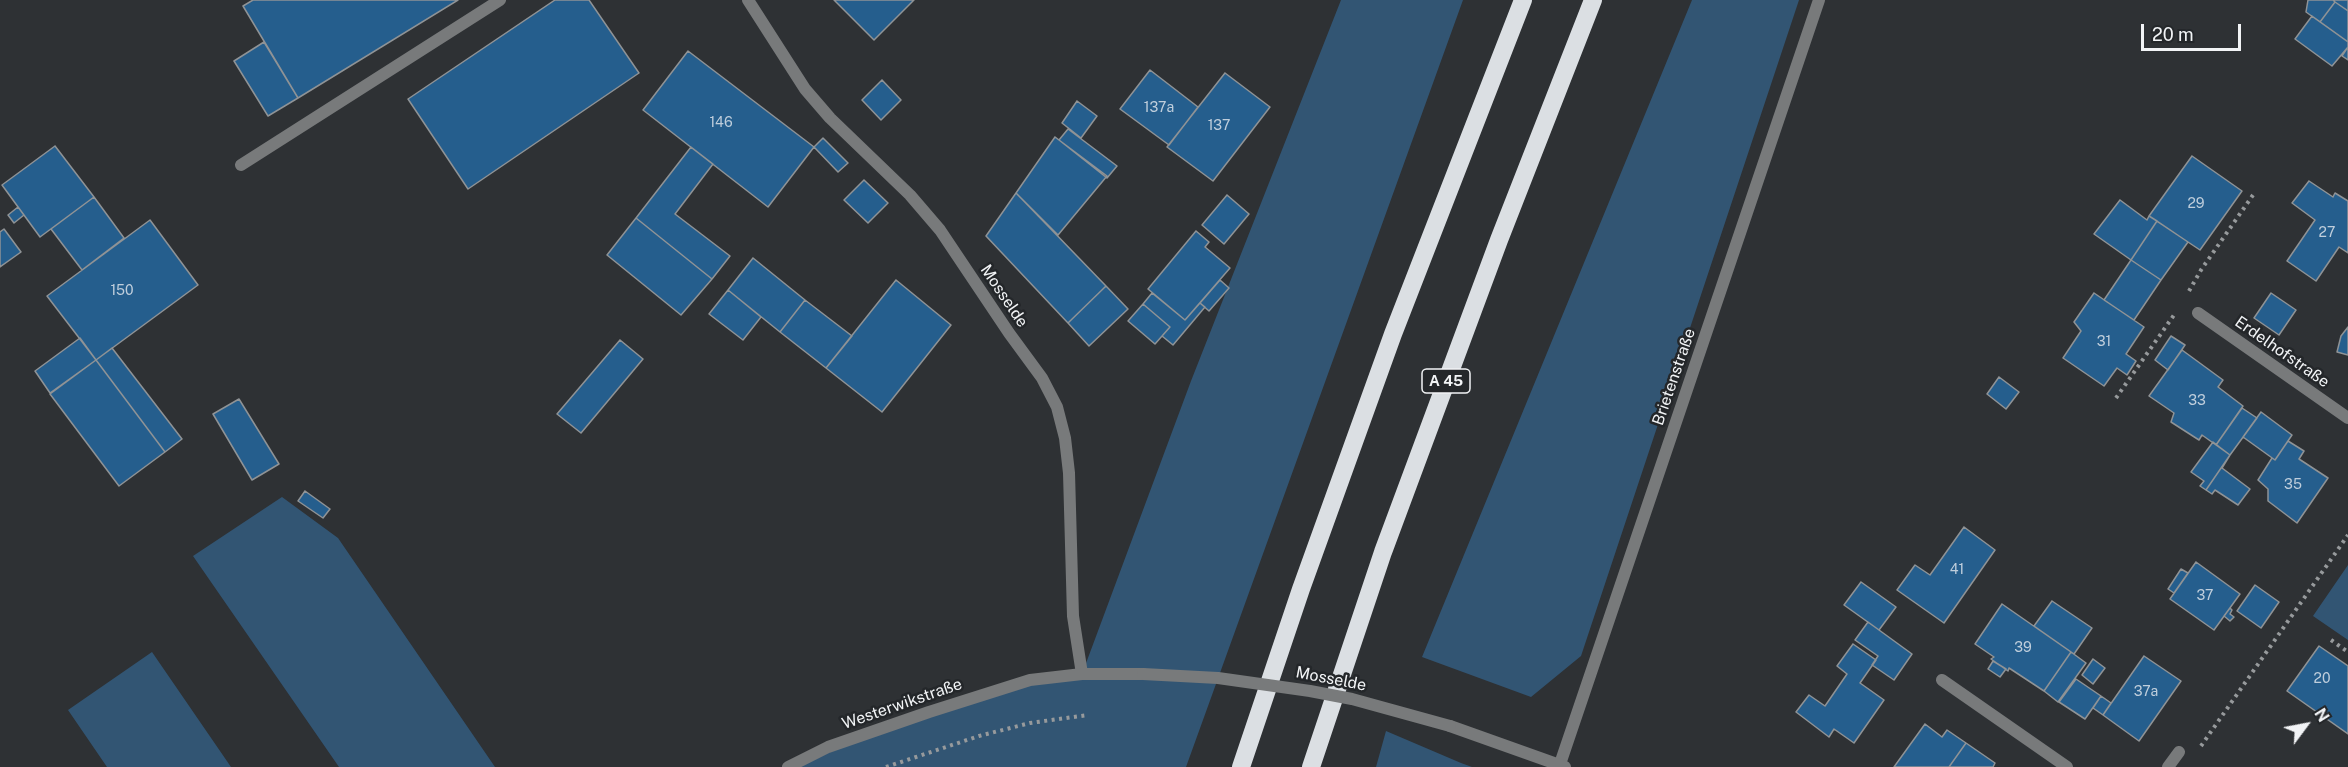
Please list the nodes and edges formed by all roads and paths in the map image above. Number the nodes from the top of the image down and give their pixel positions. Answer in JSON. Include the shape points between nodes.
{"nodes":[{"id":1,"x":500,"y":0,"type":"edge"},
{"id":2,"x":748,"y":0,"type":"edge"},
{"id":3,"x":1523,"y":0,"type":"edge"},
{"id":4,"x":1593,"y":0,"type":"edge"},
{"id":5,"x":1819,"y":0,"type":"edge"},
{"id":6,"x":241,"y":165,"type":"dead end"},
{"id":7,"x":2253,"y":195,"type":"dead end"},
{"id":8,"x":2183,"y":302,"type":"junction"},
{"id":9,"x":2198,"y":312,"type":"joint"},
{"id":10,"x":2116,"y":398,"type":"dead end"},
{"id":11,"x":2348,"y":418,"type":"edge"},
{"id":12,"x":2348,"y":535,"type":"edge"},
{"id":13,"x":2331,"y":640,"type":"dead end"},
{"id":14,"x":2348,"y":652,"type":"edge"},
{"id":15,"x":1082,"y":674,"type":"junction"},
{"id":16,"x":1030,"y":680,"type":"joint"},
{"id":17,"x":1942,"y":680,"type":"dead end"},
{"id":18,"x":1088,"y":715,"type":"dead end"},
{"id":19,"x":2179,"y":752,"type":"joint"},
{"id":20,"x":1241,"y":764,"type":"edge"},
{"id":21,"x":1563,"y":766,"type":"edge"},
{"id":22,"x":788,"y":767,"type":"edge"},
{"id":23,"x":886,"y":767,"type":"edge"},
{"id":24,"x":1311,"y":767,"type":"edge"},
{"id":25,"x":2067,"y":767,"type":"edge"},
{"id":26,"x":2168,"y":767,"type":"edge"}],
"edges":[{"from":1,"to":6,"type":"street"},
{"from":2,"to":15,"type":"street","name":"Mosselde","via":[[811,97],[940,230],[1042,378],[1057,407],[1069,473],[1073,616]]},
{"from":3,"to":20,"type":"highway","via":[[1393,334]]},
{"from":4,"to":24,"type":"highway","number":"A 45","via":[[1387,541]]},
{"from":5,"to":21,"type":"street","name":"Brietenstraße"},
{"from":7,"to":8,"type":"path"},
{"from":8,"to":9,"type":"path"},
{"from":8,"to":10,"type":"path"},
{"from":9,"to":11,"type":"street","name":"Erdelhofstraße"},
{"from":12,"to":19,"type":"path","via":[[2194,756]]},
{"from":13,"to":14,"type":"path"},
{"from":15,"to":16,"type":"street","name":"Mosselde"},
{"from":15,"to":21,"type":"street","name":"Mosselde","bridge":true,"via":[[1218,678],[1352,699],[1450,726]]},
{"from":16,"to":22,"type":"street","name":"Westerwikstraße","via":[[828,747]]},
{"from":17,"to":25,"type":"street"},
{"from":18,"to":23,"type":"path","via":[[1030,723]]},
{"from":19,"to":26,"type":"street"}]}
